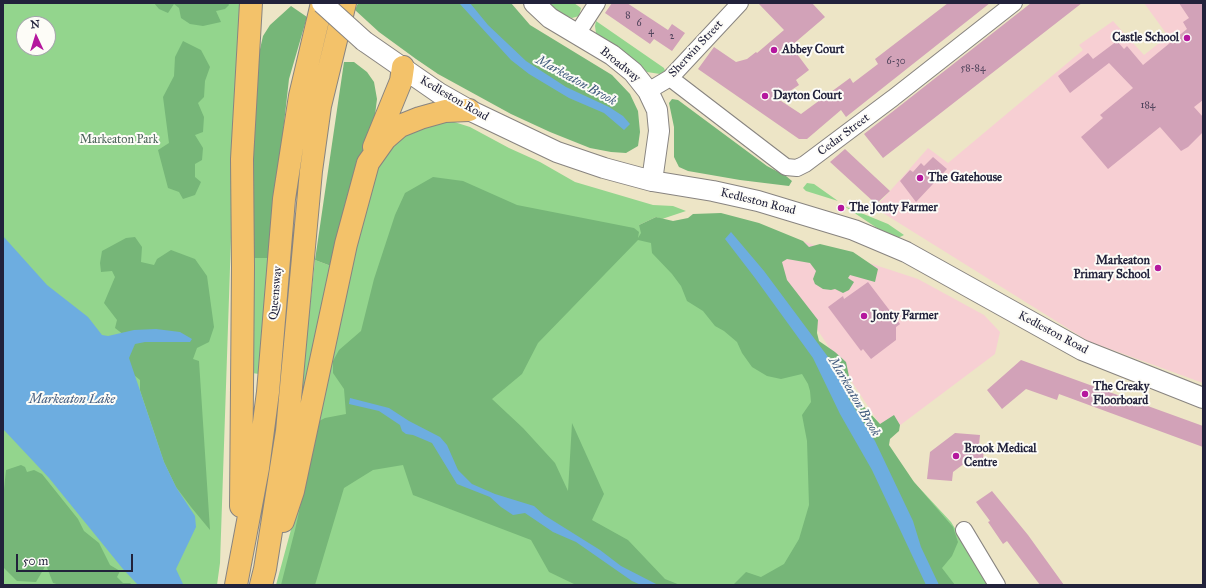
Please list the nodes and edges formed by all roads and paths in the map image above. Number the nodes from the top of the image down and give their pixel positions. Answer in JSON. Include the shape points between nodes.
{"nodes":[{"id":1,"x":251,"y":3,"type":"edge"},
{"id":2,"x":265,"y":3,"type":"edge"},
{"id":3,"x":322,"y":3,"type":"edge"},
{"id":4,"x":345,"y":3,"type":"edge"},
{"id":5,"x":534,"y":3,"type":"edge"},
{"id":6,"x":597,"y":3,"type":"edge"},
{"id":7,"x":740,"y":3,"type":"edge"},
{"id":8,"x":1014,"y":3,"type":"edge"},
{"id":9,"x":577,"y":34,"type":"junction"},
{"id":10,"x":249,"y":46,"type":"junction"},
{"id":11,"x":403,"y":67,"type":"junction"},
{"id":12,"x":670,"y":78,"type":"junction"},
{"id":13,"x":648,"y":91,"type":"junction"},
{"id":14,"x":469,"y":110,"type":"junction"},
{"id":15,"x":368,"y":163,"type":"junction"},
{"id":16,"x":652,"y":180,"type":"junction"},
{"id":17,"x":1203,"y":398,"type":"edge"},
{"id":18,"x":964,"y":530,"type":"dead end"},
{"id":19,"x":242,"y":564,"type":"junction"},
{"id":20,"x":263,"y":577,"type":"edge"},
{"id":21,"x":236,"y":585,"type":"edge"},
{"id":22,"x":997,"y":585,"type":"edge"}],
"edges":[{"from":1,"to":10,"type":"highway"},
{"from":2,"to":10,"type":"highway"},
{"from":3,"to":11,"type":"street","name":"Kedleston Road","bridge":true,"via":[[364,41]]},
{"from":3,"to":19,"type":"highway","name":"Queensway","via":[[300,96],[284,199],[268,392]]},
{"from":4,"to":20,"type":"highway","name":"Queensway","via":[[320,106],[311,171],[287,431]]},
{"from":5,"to":9,"type":"street","name":"Broadway","via":[[550,18]]},
{"from":6,"to":9,"type":"street"},
{"from":7,"to":12,"type":"street","name":"Sherwin Street"},
{"from":8,"to":12,"type":"street","name":"Cedar Street","via":[[893,98],[797,168],[786,167]]},
{"from":9,"to":13,"type":"street","name":"Broadway","via":[[612,55],[633,72]]},
{"from":10,"to":19,"type":"highway","via":[[242,159]]},
{"from":11,"to":14,"type":"street","name":"Kedleston Road","via":[[439,93]]},
{"from":11,"to":15,"type":"highway","via":[[401,81]]},
{"from":12,"to":13,"type":"street","name":"Sherwin Street"},
{"from":13,"to":16,"type":"street","name":"Broadway","via":[[657,110],[659,131]]},
{"from":14,"to":15,"type":"highway","via":[[445,111],[400,126],[385,139]]},
{"from":14,"to":16,"type":"street","name":"Kedleston Road","via":[[557,152],[604,168]]},
{"from":15,"to":20,"type":"highway","via":[[346,244],[293,491]]},
{"from":16,"to":17,"type":"street","name":"Kedleston Road","via":[[758,201],[854,230],[906,252],[1082,350]]},
{"from":18,"to":22,"type":"street"},
{"from":19,"to":21,"type":"highway","name":"Queensway"}]}
